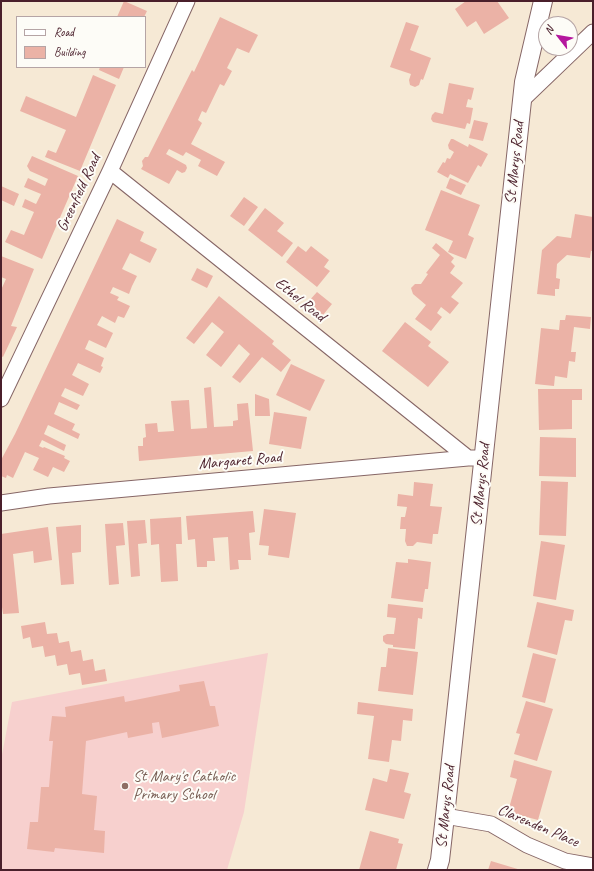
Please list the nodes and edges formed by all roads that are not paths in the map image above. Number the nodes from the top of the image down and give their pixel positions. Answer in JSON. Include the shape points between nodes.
{"nodes":[{"id":1,"x":188,"y":1,"type":"edge"},
{"id":2,"x":543,"y":1,"type":"edge"},
{"id":3,"x":593,"y":32,"type":"edge"},
{"id":4,"x":522,"y":100,"type":"junction"},
{"id":5,"x":110,"y":171,"type":"junction"},
{"id":6,"x":1,"y":399,"type":"edge"},
{"id":7,"x":476,"y":458,"type":"junction"},
{"id":8,"x":1,"y":503,"type":"edge"},
{"id":9,"x":445,"y":816,"type":"junction"},
{"id":10,"x":593,"y":866,"type":"edge"},
{"id":11,"x":437,"y":870,"type":"edge"}],
"edges":[{"from":1,"to":5,"type":"street","name":"Greenfield Road"},
{"from":2,"to":4,"type":"street","name":"St Marys Road"},
{"from":3,"to":4,"type":"street"},
{"from":4,"to":7,"type":"street","name":"St Marys Road"},
{"from":5,"to":6,"type":"street","name":"Greenfield Road"},
{"from":5,"to":7,"type":"street","name":"Ethel Road"},
{"from":7,"to":8,"type":"street","name":"Margaret Road","via":[[49,496]]},
{"from":7,"to":9,"type":"street","name":"St Marys Road"},
{"from":9,"to":10,"type":"street","name":"Clarenden Place","via":[[491,824],[534,848],[565,861]]},
{"from":9,"to":11,"type":"street","name":"St Marys Road"}]}
